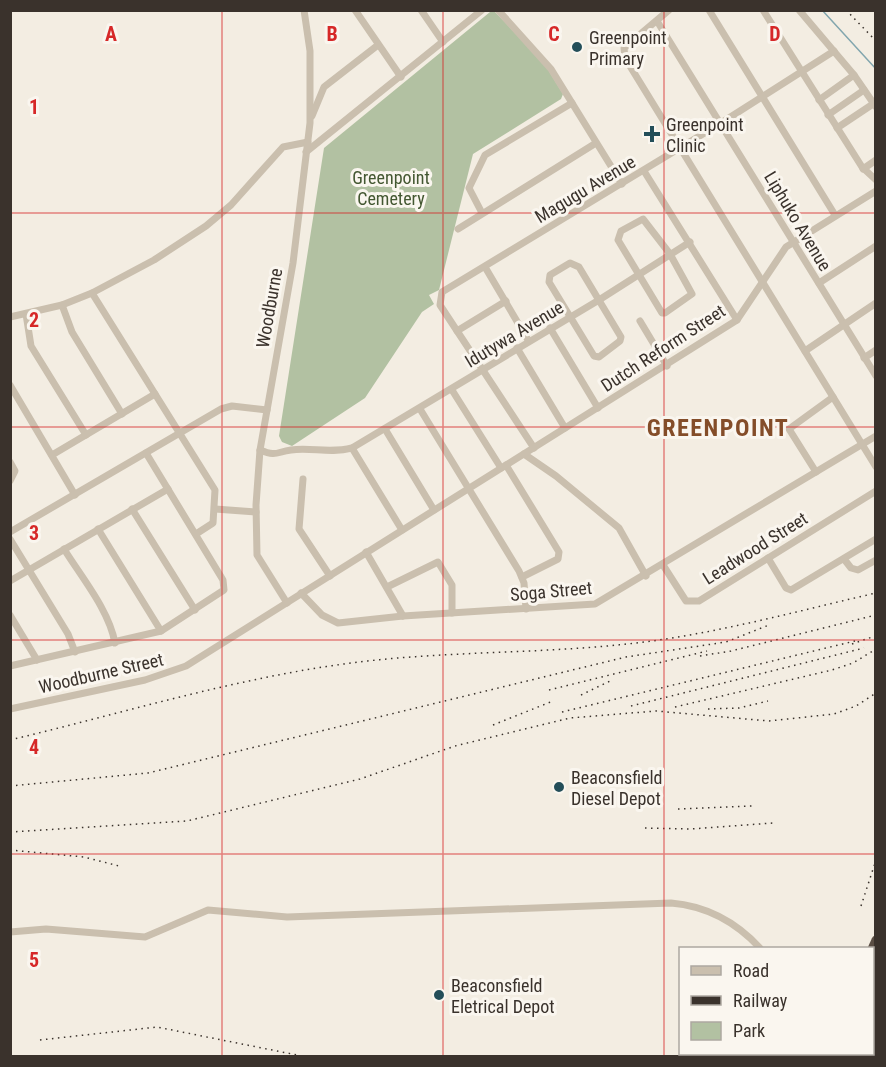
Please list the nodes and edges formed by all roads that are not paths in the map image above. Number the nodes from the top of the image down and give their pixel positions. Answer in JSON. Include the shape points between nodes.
{"nodes":[{"id":1,"x":304,"y":10,"type":"edge"},
{"id":2,"x":355,"y":10,"type":"edge"},
{"id":3,"x":421,"y":10,"type":"edge"},
{"id":4,"x":482,"y":10,"type":"edge"},
{"id":5,"x":498,"y":10,"type":"edge"},
{"id":6,"x":669,"y":10,"type":"edge"},
{"id":7,"x":708,"y":10,"type":"edge"},
{"id":8,"x":799,"y":10,"type":"edge"},
{"id":9,"x":766,"y":12,"type":"edge"},
{"id":10,"x":657,"y":21,"type":"junction"},
{"id":11,"x":443,"y":42,"type":"junction"},
{"id":12,"x":378,"y":45,"type":"junction"},
{"id":13,"x":834,"y":51,"type":"junction"},
{"id":14,"x":801,"y":73,"type":"junction"},
{"id":15,"x":854,"y":75,"type":"junction"},
{"id":16,"x":401,"y":77,"type":"junction"},
{"id":17,"x":864,"y":90,"type":"junction"},
{"id":18,"x":763,"y":98,"type":"junction"},
{"id":19,"x":819,"y":100,"type":"junction"},
{"id":20,"x":572,"y":103,"type":"junction"},
{"id":21,"x":874,"y":105,"type":"edge"},
{"id":22,"x":828,"y":115,"type":"junction"},
{"id":23,"x":310,"y":121,"type":"junction"},
{"id":24,"x":721,"y":123,"type":"junction"},
{"id":25,"x":837,"y":128,"type":"junction"},
{"id":26,"x":308,"y":142,"type":"junction"},
{"id":27,"x":596,"y":143,"type":"junction"},
{"id":28,"x":680,"y":149,"type":"junction"},
{"id":29,"x":306,"y":153,"type":"junction"},
{"id":30,"x":876,"y":160,"type":"edge"},
{"id":31,"x":863,"y":169,"type":"junction"},
{"id":32,"x":644,"y":171,"type":"junction"},
{"id":33,"x":876,"y":180,"type":"edge"},
{"id":34,"x":622,"y":184,"type":"junction"},
{"id":35,"x":876,"y":191,"type":"edge"},
{"id":36,"x":482,"y":213,"type":"junction"},
{"id":37,"x":835,"y":215,"type":"junction"},
{"id":38,"x":458,"y":229,"type":"dead end"},
{"id":39,"x":792,"y":241,"type":"junction"},
{"id":40,"x":690,"y":242,"type":"junction"},
{"id":41,"x":876,"y":246,"type":"edge"},
{"id":42,"x":670,"y":254,"type":"junction"},
{"id":43,"x":485,"y":267,"type":"junction"},
{"id":44,"x":639,"y":275,"type":"junction"},
{"id":45,"x":819,"y":283,"type":"junction"},
{"id":46,"x":762,"y":284,"type":"junction"},
{"id":47,"x":92,"y":293,"type":"junction"},
{"id":48,"x":599,"y":300,"type":"junction"},
{"id":49,"x":506,"y":302,"type":"junction"},
{"id":50,"x":876,"y":303,"type":"edge"},
{"id":51,"x":62,"y":305,"type":"junction"},
{"id":52,"x":26,"y":314,"type":"junction"},
{"id":53,"x":10,"y":317,"type":"edge"},
{"id":54,"x":571,"y":317,"type":"junction"},
{"id":55,"x":737,"y":320,"type":"junction"},
{"id":56,"x":640,"y":321,"type":"dead end"},
{"id":57,"x":843,"y":323,"type":"junction"},
{"id":58,"x":550,"y":328,"type":"junction"},
{"id":59,"x":457,"y":331,"type":"junction"},
{"id":60,"x":528,"y":340,"type":"junction"},
{"id":61,"x":517,"y":348,"type":"junction"},
{"id":62,"x":876,"y":350,"type":"edge"},
{"id":63,"x":805,"y":351,"type":"junction"},
{"id":64,"x":864,"y":358,"type":"junction"},
{"id":65,"x":666,"y":366,"type":"junction"},
{"id":66,"x":484,"y":369,"type":"junction"},
{"id":67,"x":876,"y":376,"type":"edge"},
{"id":68,"x":10,"y":385,"type":"edge"},
{"id":69,"x":452,"y":390,"type":"junction"},
{"id":70,"x":155,"y":394,"type":"junction"},
{"id":71,"x":833,"y":397,"type":"junction"},
{"id":72,"x":598,"y":408,"type":"junction"},
{"id":73,"x":420,"y":409,"type":"junction"},
{"id":74,"x":267,"y":410,"type":"junction"},
{"id":75,"x":122,"y":414,"type":"junction"},
{"id":76,"x":565,"y":428,"type":"junction"},
{"id":77,"x":385,"y":429,"type":"junction"},
{"id":78,"x":181,"y":433,"type":"junction"},
{"id":79,"x":86,"y":435,"type":"junction"},
{"id":80,"x":876,"y":436,"type":"edge"},
{"id":81,"x":862,"y":445,"type":"junction"},
{"id":82,"x":352,"y":448,"type":"junction"},
{"id":83,"x":534,"y":448,"type":"junction"},
{"id":84,"x":260,"y":450,"type":"junction"},
{"id":85,"x":146,"y":453,"type":"junction"},
{"id":86,"x":524,"y":454,"type":"junction"},
{"id":87,"x":52,"y":455,"type":"junction"},
{"id":88,"x":10,"y":462,"type":"edge"},
{"id":89,"x":503,"y":467,"type":"junction"},
{"id":90,"x":876,"y":467,"type":"edge"},
{"id":91,"x":816,"y":472,"type":"junction"},
{"id":92,"x":303,"y":479,"type":"dead end"},
{"id":93,"x":10,"y":481,"type":"edge"},
{"id":94,"x":168,"y":489,"type":"junction"},
{"id":95,"x":468,"y":489,"type":"junction"},
{"id":96,"x":876,"y":491,"type":"edge"},
{"id":97,"x":75,"y":495,"type":"junction"},
{"id":98,"x":132,"y":509,"type":"junction"},
{"id":99,"x":215,"y":509,"type":"junction"},
{"id":100,"x":434,"y":510,"type":"junction"},
{"id":101,"x":256,"y":512,"type":"junction"},
{"id":102,"x":98,"y":529,"type":"junction"},
{"id":103,"x":402,"y":530,"type":"junction"},
{"id":104,"x":10,"y":532,"type":"edge"},
{"id":105,"x":196,"y":534,"type":"junction"},
{"id":106,"x":10,"y":539,"type":"edge"},
{"id":107,"x":876,"y":540,"type":"edge"},
{"id":108,"x":64,"y":549,"type":"junction"},
{"id":109,"x":366,"y":552,"type":"junction"},
{"id":110,"x":768,"y":558,"type":"junction"},
{"id":111,"x":844,"y":559,"type":"junction"},
{"id":112,"x":876,"y":560,"type":"edge"},
{"id":113,"x":663,"y":565,"type":"junction"},
{"id":114,"x":29,"y":569,"type":"junction"},
{"id":115,"x":330,"y":576,"type":"junction"},
{"id":116,"x":646,"y":576,"type":"junction"},
{"id":117,"x":522,"y":577,"type":"junction"},
{"id":118,"x":10,"y":581,"type":"edge"},
{"id":119,"x":387,"y":587,"type":"junction"},
{"id":120,"x":301,"y":593,"type":"junction"},
{"id":121,"x":287,"y":603,"type":"junction"},
{"id":122,"x":526,"y":609,"type":"junction"},
{"id":123,"x":195,"y":610,"type":"junction"},
{"id":124,"x":452,"y":613,"type":"junction"},
{"id":125,"x":10,"y":615,"type":"edge"},
{"id":126,"x":403,"y":616,"type":"junction"},
{"id":127,"x":161,"y":631,"type":"junction"},
{"id":128,"x":115,"y":643,"type":"junction"},
{"id":129,"x":75,"y":652,"type":"junction"},
{"id":130,"x":37,"y":660,"type":"junction"},
{"id":131,"x":10,"y":666,"type":"edge"},
{"id":132,"x":10,"y":709,"type":"edge"},
{"id":133,"x":10,"y":932,"type":"edge"},
{"id":134,"x":759,"y":947,"type":"edge"}],
"edges":[{"from":1,"to":23,"type":"street","name":"Woodburne","via":[[310,51]]},
{"from":2,"to":12,"type":"street"},
{"from":3,"to":11,"type":"street"},
{"from":4,"to":11,"type":"street"},
{"from":5,"to":20,"type":"street","via":[[546,61]]},
{"from":6,"to":10,"type":"street"},
{"from":7,"to":18,"type":"street"},
{"from":8,"to":13,"type":"street"},
{"from":9,"to":14,"type":"street"},
{"from":10,"to":24,"type":"street","name":"Liphuko Avenue"},
{"from":10,"to":28,"type":"street","via":[[627,45],[623,54]]},
{"from":11,"to":16,"type":"street"},
{"from":12,"to":16,"type":"street"},
{"from":12,"to":23,"type":"street","via":[[324,87]]},
{"from":13,"to":14,"type":"street","name":"Magugu Avenue"},
{"from":13,"to":15,"type":"street"},
{"from":14,"to":18,"type":"street","name":"Magugu Avenue"},
{"from":14,"to":19,"type":"street"},
{"from":15,"to":17,"type":"street"},
{"from":15,"to":19,"type":"street"},
{"from":16,"to":29,"type":"street"},
{"from":17,"to":21,"type":"street"},
{"from":17,"to":22,"type":"street"},
{"from":18,"to":24,"type":"street","name":"Magugu Avenue"},
{"from":18,"to":37,"type":"street"},
{"from":19,"to":22,"type":"street"},
{"from":20,"to":27,"type":"street"},
{"from":20,"to":36,"type":"street","via":[[485,155],[469,190]]},
{"from":21,"to":25,"type":"street"},
{"from":22,"to":25,"type":"street"},
{"from":23,"to":26,"type":"street","name":"Woodburne"},
{"from":24,"to":28,"type":"street","name":"Magugu Avenue"},
{"from":24,"to":39,"type":"street","name":"Liphuko Avenue"},
{"from":25,"to":31,"type":"street"},
{"from":26,"to":29,"type":"street","name":"Woodburne"},
{"from":26,"to":47,"type":"street","via":[[283,147],[231,205],[206,226]]},
{"from":27,"to":34,"type":"street"},
{"from":27,"to":36,"type":"street"},
{"from":28,"to":32,"type":"street","name":"Magugu Avenue"},
{"from":28,"to":46,"type":"street"},
{"from":29,"to":74,"type":"street","name":"Woodburne","via":[[293,263]]},
{"from":30,"to":31,"type":"street"},
{"from":31,"to":33,"type":"street"},
{"from":32,"to":34,"type":"street","name":"Magugu Avenue"},
{"from":32,"to":40,"type":"street"},
{"from":34,"to":43,"type":"street","name":"Magugu Avenue"},
{"from":35,"to":37,"type":"street"},
{"from":36,"to":38,"type":"street"},
{"from":37,"to":39,"type":"street"},
{"from":39,"to":45,"type":"street","name":"Liphuko Avenue"},
{"from":39,"to":46,"type":"street","name":"Dutch Reform Street"},
{"from":40,"to":42,"type":"street","name":"Idutywa Avenue"},
{"from":40,"to":55,"type":"street"},
{"from":41,"to":45,"type":"street"},
{"from":42,"to":44,"type":"street","name":"Idutywa Avenue"},
{"from":42,"to":44,"type":"street","via":[[644,219],[621,231],[618,240]]},
{"from":42,"to":44,"type":"street","via":[[692,294],[688,299],[662,313]]},
{"from":43,"to":49,"type":"street"},
{"from":43,"to":59,"type":"street","name":"Magugu Avenue","via":[[442,292],[440,305]]},
{"from":44,"to":48,"type":"street","name":"Idutywa Avenue"},
{"from":45,"to":57,"type":"street","name":"Liphuko Avenue"},
{"from":46,"to":55,"type":"street","name":"Dutch Reform Street"},
{"from":46,"to":63,"type":"street"},
{"from":47,"to":51,"type":"street"},
{"from":47,"to":70,"type":"street"},
{"from":48,"to":54,"type":"street","name":"Idutywa Avenue"},
{"from":48,"to":54,"type":"street","via":[[579,267],[567,264],[549,279]]},
{"from":48,"to":54,"type":"street","via":[[621,337],[601,356],[594,356]]},
{"from":49,"to":59,"type":"street"},
{"from":49,"to":60,"type":"street"},
{"from":50,"to":57,"type":"street"},
{"from":51,"to":52,"type":"street"},
{"from":51,"to":75,"type":"street","via":[[72,332]]},
{"from":52,"to":53,"type":"street"},
{"from":52,"to":79,"type":"street","via":[[32,346]]},
{"from":54,"to":58,"type":"street","name":"Idutywa Avenue"},
{"from":55,"to":65,"type":"street","name":"Dutch Reform Street"},
{"from":56,"to":65,"type":"street"},
{"from":57,"to":63,"type":"street"},
{"from":57,"to":64,"type":"street","name":"Liphuko Avenue"},
{"from":58,"to":60,"type":"street","name":"Idutywa Avenue"},
{"from":58,"to":72,"type":"street"},
{"from":59,"to":66,"type":"street"},
{"from":60,"to":61,"type":"street","name":"Idutywa Avenue"},
{"from":61,"to":66,"type":"street","name":"Idutywa Avenue"},
{"from":61,"to":76,"type":"street"},
{"from":62,"to":64,"type":"street"},
{"from":63,"to":71,"type":"street"},
{"from":64,"to":67,"type":"street","name":"Liphuko Avenue"},
{"from":65,"to":72,"type":"street","name":"Dutch Reform Street"},
{"from":66,"to":69,"type":"street","name":"Idutywa Avenue"},
{"from":66,"to":83,"type":"street"},
{"from":68,"to":87,"type":"street"},
{"from":69,"to":73,"type":"street","name":"Idutywa Avenue"},
{"from":69,"to":89,"type":"street"},
{"from":70,"to":75,"type":"street"},
{"from":70,"to":78,"type":"street"},
{"from":71,"to":81,"type":"street"},
{"from":71,"to":91,"type":"street","via":[[789,429]]},
{"from":72,"to":76,"type":"street","name":"Dutch Reform Street"},
{"from":73,"to":77,"type":"street","name":"Idutywa Avenue"},
{"from":73,"to":95,"type":"street"},
{"from":74,"to":78,"type":"street","via":[[225,408]]},
{"from":74,"to":84,"type":"street","name":"Woodburne"},
{"from":75,"to":79,"type":"street"},
{"from":76,"to":83,"type":"street","name":"Dutch Reform Street"},
{"from":77,"to":82,"type":"street","name":"Idutywa Avenue"},
{"from":77,"to":100,"type":"street"},
{"from":78,"to":85,"type":"street"},
{"from":78,"to":99,"type":"street","via":[[215,490]]},
{"from":79,"to":87,"type":"street"},
{"from":80,"to":81,"type":"street","name":"Soga Street"},
{"from":81,"to":90,"type":"street"},
{"from":81,"to":91,"type":"street","name":"Soga Street"},
{"from":82,"to":84,"type":"street","via":[[331,453],[292,450],[276,455]]},
{"from":82,"to":103,"type":"street"},
{"from":83,"to":86,"type":"street","name":"Dutch Reform Street"},
{"from":84,"to":101,"type":"street","name":"Woodburne"},
{"from":85,"to":94,"type":"street"},
{"from":85,"to":97,"type":"street"},
{"from":86,"to":89,"type":"street","name":"Dutch Reform Street"},
{"from":86,"to":116,"type":"street","via":[[619,528]]},
{"from":87,"to":97,"type":"street"},
{"from":88,"to":93,"type":"street","via":[[15,475]]},
{"from":89,"to":95,"type":"street","name":"Dutch Reform Street"},
{"from":89,"to":117,"type":"street","via":[[560,555]]},
{"from":91,"to":113,"type":"street","name":"Soga Street"},
{"from":92,"to":115,"type":"street","via":[[299,530]]},
{"from":94,"to":98,"type":"street"},
{"from":94,"to":105,"type":"street"},
{"from":95,"to":100,"type":"street","name":"Dutch Reform Street"},
{"from":95,"to":117,"type":"street"},
{"from":96,"to":110,"type":"street","name":"Leadwood Street"},
{"from":97,"to":104,"type":"street"},
{"from":98,"to":102,"type":"street"},
{"from":98,"to":123,"type":"street"},
{"from":99,"to":101,"type":"street"},
{"from":99,"to":105,"type":"street","via":[[213,523]]},
{"from":100,"to":103,"type":"street","name":"Dutch Reform Street"},
{"from":101,"to":121,"type":"street","name":"Woodburne","via":[[257,555]]},
{"from":102,"to":108,"type":"street"},
{"from":102,"to":127,"type":"street"},
{"from":103,"to":109,"type":"street","name":"Dutch Reform Street"},
{"from":105,"to":123,"type":"street","via":[[225,583],[220,594]]},
{"from":106,"to":114,"type":"street"},
{"from":107,"to":111,"type":"street"},
{"from":108,"to":114,"type":"street"},
{"from":108,"to":128,"type":"street","via":[[112,629]]},
{"from":109,"to":115,"type":"street","name":"Dutch Reform Street"},
{"from":109,"to":119,"type":"street"},
{"from":110,"to":111,"type":"street","via":[[791,590]]},
{"from":110,"to":113,"type":"street","name":"Leadwood Street","via":[[691,603]]},
{"from":111,"to":112,"type":"street","via":[[858,570]]},
{"from":113,"to":116,"type":"street","name":"Soga Street"},
{"from":114,"to":118,"type":"street"},
{"from":114,"to":129,"type":"street"},
{"from":115,"to":120,"type":"street","name":"Dutch Reform Street"},
{"from":116,"to":122,"type":"street","name":"Soga Street","via":[[595,604]]},
{"from":117,"to":122,"type":"street"},
{"from":119,"to":124,"type":"street","via":[[438,562],[452,585]]},
{"from":119,"to":126,"type":"street"},
{"from":120,"to":121,"type":"street","name":"Dutch Reform Street"},
{"from":120,"to":126,"type":"street","name":"Soga Street","via":[[333,622]]},
{"from":121,"to":132,"type":"street","name":"Woodburne Street","via":[[177,670]]},
{"from":122,"to":124,"type":"street","name":"Soga Street"},
{"from":123,"to":127,"type":"street"},
{"from":124,"to":126,"type":"street","name":"Soga Street"},
{"from":125,"to":130,"type":"street"},
{"from":127,"to":128,"type":"street"},
{"from":128,"to":129,"type":"street"},
{"from":129,"to":130,"type":"street"},
{"from":130,"to":131,"type":"street"},
{"from":133,"to":134,"type":"street","via":[[46,929],[144,937],[208,910],[287,917],[671,903],[699,908],[728,920]]}]}
